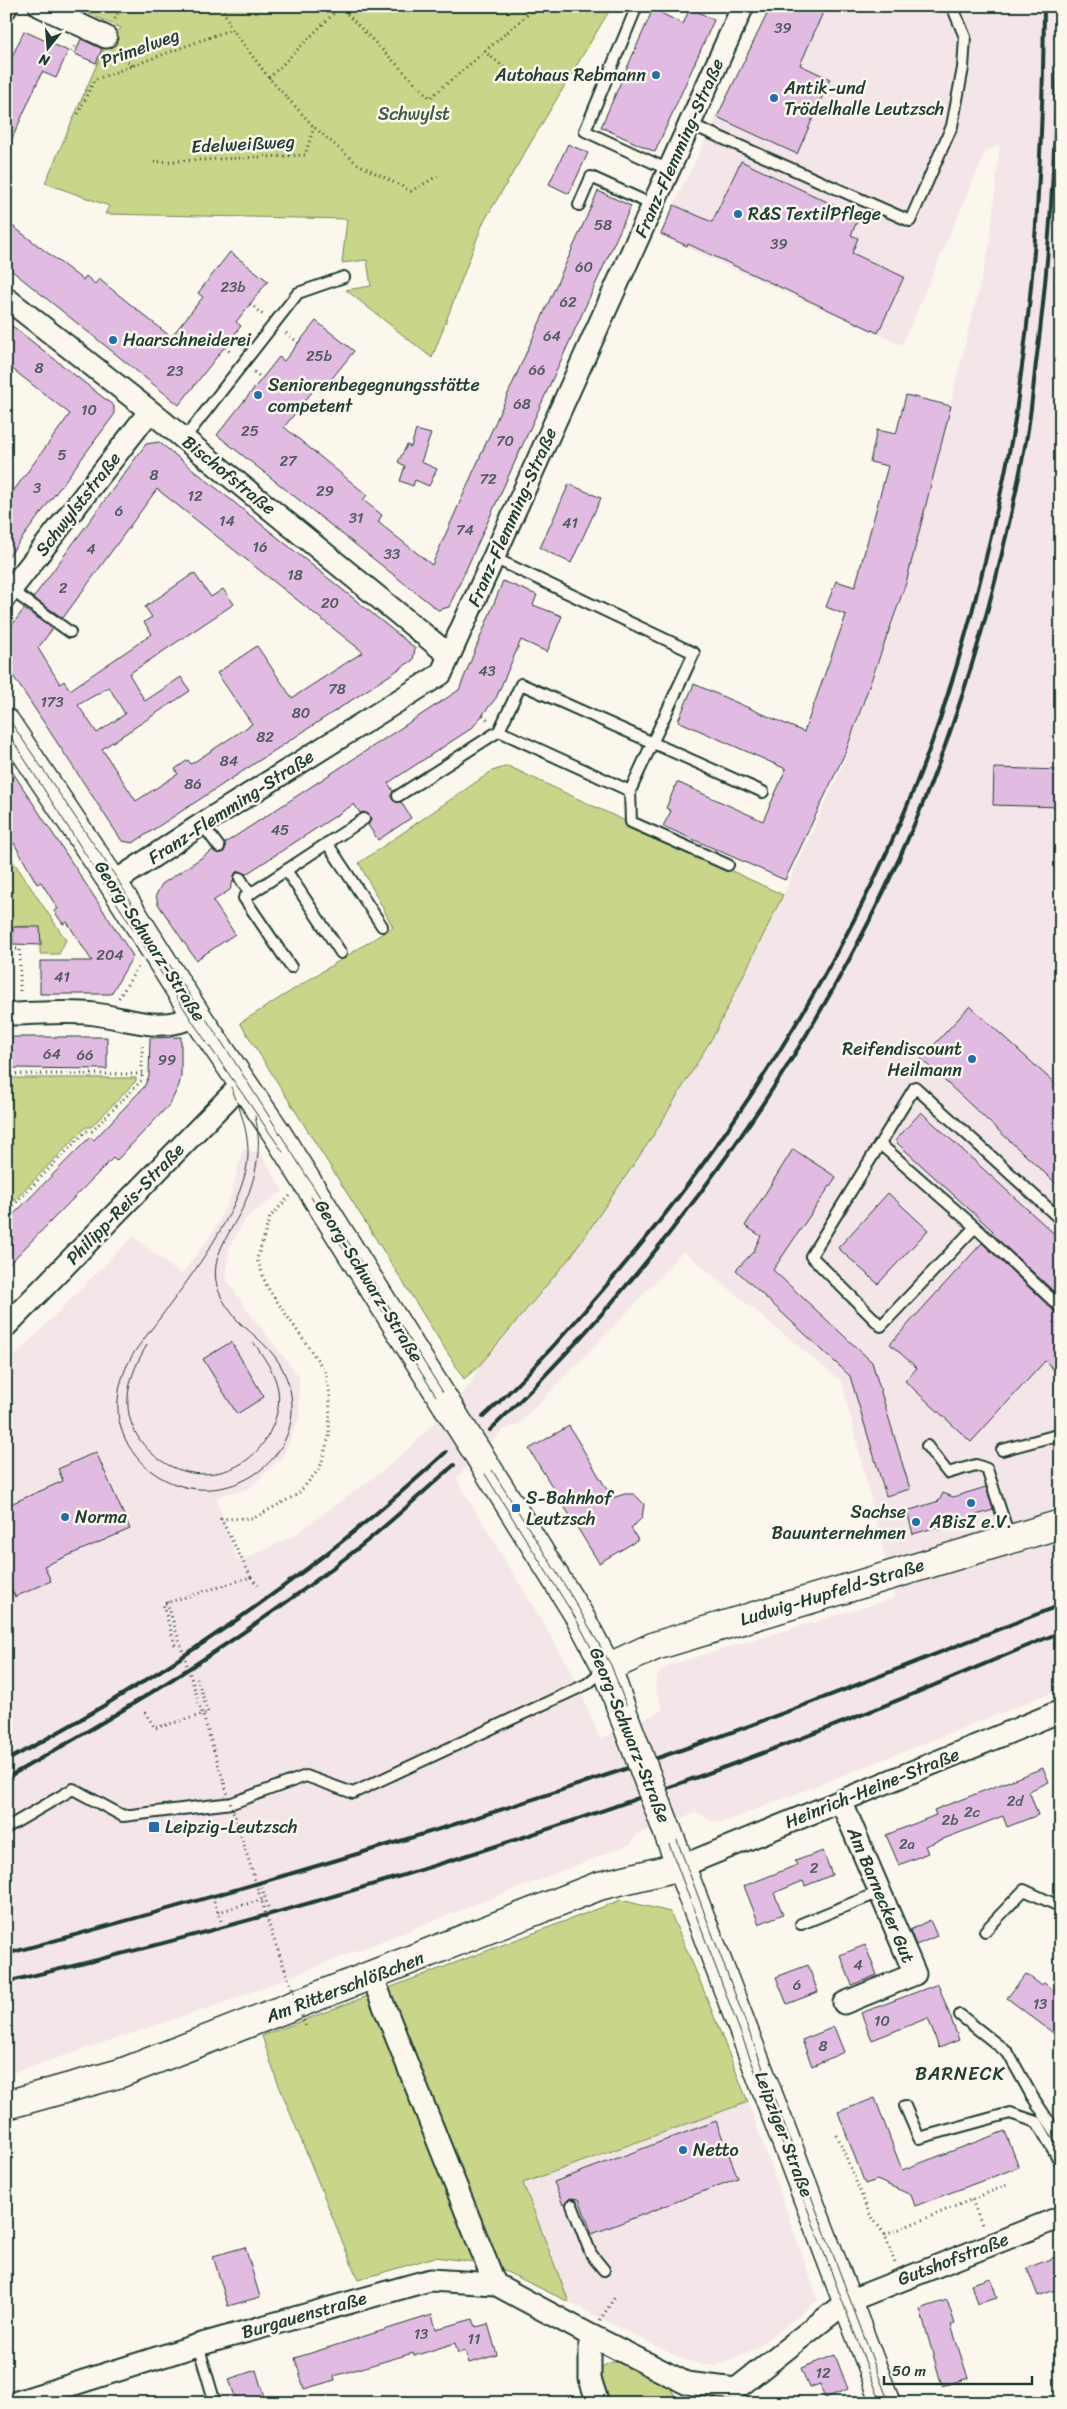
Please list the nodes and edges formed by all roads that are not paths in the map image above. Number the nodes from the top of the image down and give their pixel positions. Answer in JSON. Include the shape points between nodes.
{"nodes":[{"id":1,"x":40,"y":6,"type":"edge"},
{"id":2,"x":637,"y":6,"type":"edge"},
{"id":3,"x":952,"y":6,"type":"edge"},
{"id":4,"x":737,"y":8,"type":"edge"},
{"id":5,"x":106,"y":37,"type":"dead end"},
{"id":6,"x":690,"y":124,"type":"junction"},
{"id":7,"x":669,"y":170,"type":"junction"},
{"id":8,"x":579,"y":205,"type":"dead end"},
{"id":9,"x":653,"y":205,"type":"junction"},
{"id":10,"x":344,"y":276,"type":"dead end"},
{"id":11,"x":6,"y":298,"type":"edge"},
{"id":12,"x":150,"y":411,"type":"junction"},
{"id":13,"x":184,"y":439,"type":"junction"},
{"id":14,"x":494,"y":558,"type":"junction"},
{"id":15,"x":9,"y":593,"type":"edge"},
{"id":16,"x":70,"y":632,"type":"dead end"},
{"id":17,"x":449,"y":655,"type":"junction"},
{"id":18,"x":6,"y":723,"type":"edge"},
{"id":19,"x":499,"y":731,"type":"junction"},
{"id":20,"x":653,"y":742,"type":"junction"},
{"id":21,"x":630,"y":790,"type":"junction"},
{"id":22,"x":763,"y":792,"type":"dead end"},
{"id":23,"x":398,"y":796,"type":"dead end"},
{"id":24,"x":364,"y":819,"type":"dead end"},
{"id":25,"x":202,"y":824,"type":"junction"},
{"id":26,"x":327,"y":843,"type":"junction"},
{"id":27,"x":219,"y":847,"type":"dead end"},
{"id":28,"x":728,"y":865,"type":"dead end"},
{"id":29,"x":286,"y":870,"type":"junction"},
{"id":30,"x":240,"y":878,"type":"dead end"},
{"id":31,"x":113,"y":883,"type":"junction"},
{"id":32,"x":250,"y":894,"type":"junction"},
{"id":33,"x":382,"y":926,"type":"dead end"},
{"id":34,"x":341,"y":953,"type":"dead end"},
{"id":35,"x":291,"y":967,"type":"dead end"},
{"id":36,"x":13,"y":1014,"type":"edge"},
{"id":37,"x":196,"y":1014,"type":"junction"},
{"id":38,"x":243,"y":1083,"type":"junction"},
{"id":39,"x":880,"y":1144,"type":"junction"},
{"id":40,"x":1061,"y":1220,"type":"edge"},
{"id":41,"x":975,"y":1227,"type":"junction"},
{"id":42,"x":1061,"y":1308,"type":"edge"},
{"id":43,"x":6,"y":1326,"type":"edge"},
{"id":44,"x":1061,"y":1434,"type":"edge"},
{"id":45,"x":927,"y":1446,"type":"dead end"},
{"id":46,"x":1002,"y":1450,"type":"dead end"},
{"id":47,"x":1061,"y":1524,"type":"edge"},
{"id":48,"x":1010,"y":1539,"type":"junction"},
{"id":49,"x":607,"y":1668,"type":"junction"},
{"id":50,"x":1061,"y":1711,"type":"edge"},
{"id":51,"x":841,"y":1801,"type":"junction"},
{"id":52,"x":6,"y":1828,"type":"edge"},
{"id":53,"x":682,"y":1866,"type":"junction"},
{"id":54,"x":880,"y":1892,"type":"junction"},
{"id":55,"x":1061,"y":1907,"type":"edge"},
{"id":56,"x":801,"y":1924,"type":"dead end"},
{"id":57,"x":985,"y":1931,"type":"dead end"},
{"id":58,"x":372,"y":1976,"type":"junction"},
{"id":59,"x":844,"y":2003,"type":"dead end"},
{"id":60,"x":960,"y":2014,"type":"dead end"},
{"id":61,"x":6,"y":2105,"type":"edge"},
{"id":62,"x":905,"y":2106,"type":"dead end"},
{"id":63,"x":1061,"y":2140,"type":"edge"},
{"id":64,"x":1061,"y":2163,"type":"edge"},
{"id":65,"x":572,"y":2205,"type":"dead end"},
{"id":66,"x":1061,"y":2217,"type":"edge"},
{"id":67,"x":604,"y":2270,"type":"dead end"},
{"id":68,"x":495,"y":2284,"type":"junction"},
{"id":69,"x":846,"y":2302,"type":"junction"},
{"id":70,"x":590,"y":2335,"type":"junction"},
{"id":71,"x":198,"y":2345,"type":"junction"},
{"id":72,"x":736,"y":2389,"type":"junction"},
{"id":73,"x":14,"y":2403,"type":"edge"},
{"id":74,"x":215,"y":2403,"type":"edge"},
{"id":75,"x":598,"y":2403,"type":"edge"},
{"id":76,"x":719,"y":2403,"type":"edge"},
{"id":77,"x":886,"y":2403,"type":"edge"}],
"edges":[{"from":1,"to":5,"type":"street"},
{"from":2,"to":7,"type":"lane","via":[[585,131]]},
{"from":3,"to":6,"type":"lane","via":[[964,37],[963,68],[952,126],[910,221]]},
{"from":4,"to":6,"type":"street","name":"Franz-Flemming-Straße"},
{"from":6,"to":7,"type":"street","name":"Franz-Flemming-Straße"},
{"from":7,"to":9,"type":"street","name":"Franz-Flemming-Straße"},
{"from":8,"to":9,"type":"lane","via":[[592,177]]},
{"from":9,"to":14,"type":"street","name":"Franz-Flemming-Straße"},
{"from":10,"to":13,"type":"lane","via":[[298,293]]},
{"from":11,"to":12,"type":"street","name":"Bischofstraße"},
{"from":12,"to":13,"type":"street","name":"Bischofstraße"},
{"from":12,"to":15,"type":"street","name":"Schwylststraße"},
{"from":13,"to":17,"type":"street","name":"Bischofstraße"},
{"from":14,"to":17,"type":"street","name":"Franz-Flemming-Straße"},
{"from":14,"to":20,"type":"lane","via":[[694,653]]},
{"from":15,"to":16,"type":"lane"},
{"from":17,"to":25,"type":"street","name":"Franz-Flemming-Straße","via":[[441,674]]},
{"from":18,"to":31,"type":"street","name":"Georg-Schwarz-Straße"},
{"from":19,"to":20,"type":"lane","via":[[520,684]]},
{"from":19,"to":21,"type":"lane"},
{"from":19,"to":23,"type":"lane"},
{"from":20,"to":21,"type":"lane"},
{"from":20,"to":22,"type":"lane"},
{"from":21,"to":28,"type":"lane","via":[[632,822]]},
{"from":24,"to":26,"type":"lane"},
{"from":25,"to":27,"type":"lane"},
{"from":25,"to":31,"type":"street","name":"Franz-Flemming-Straße"},
{"from":26,"to":29,"type":"lane"},
{"from":26,"to":33,"type":"lane"},
{"from":29,"to":32,"type":"lane"},
{"from":29,"to":34,"type":"lane"},
{"from":30,"to":32,"type":"lane"},
{"from":31,"to":37,"type":"street","name":"Georg-Schwarz-Straße"},
{"from":32,"to":35,"type":"lane","via":[[244,898]]},
{"from":36,"to":37,"type":"street","via":[[96,1014],[157,1025],[182,1022]]},
{"from":37,"to":38,"type":"street","name":"Georg-Schwarz-Straße"},
{"from":38,"to":43,"type":"street","name":"Philipp-Reis-Straße"},
{"from":38,"to":49,"type":"street","name":"Georg-Schwarz-Straße","bridge":true,"via":[[580,1617]]},
{"from":39,"to":40,"type":"lane","via":[[914,1087]]},
{"from":39,"to":41,"type":"lane"},
{"from":39,"to":41,"type":"lane","via":[[811,1256],[881,1326]]},
{"from":41,"to":42,"type":"lane"},
{"from":44,"to":46,"type":"lane"},
{"from":45,"to":48,"type":"lane","via":[[948,1473],[976,1465],[987,1469]]},
{"from":47,"to":48,"type":"street","name":"Ludwig-Hupfeld-Straße"},
{"from":48,"to":49,"type":"street","name":"Ludwig-Hupfeld-Straße","via":[[654,1646]]},
{"from":49,"to":52,"type":"lane","via":[[586,1684],[353,1793],[306,1776],[232,1803],[123,1816],[73,1789]]},
{"from":49,"to":53,"type":"street","name":"Georg-Schwarz-Straße","bridge":true},
{"from":50,"to":51,"type":"street","name":"Heinrich-Heine-Straße"},
{"from":51,"to":53,"type":"street","name":"Heinrich-Heine-Straße"},
{"from":51,"to":54,"type":"street","name":"Am Barnecker Gut"},
{"from":53,"to":58,"type":"street","name":"Am Ritterschlößchen","via":[[599,1886]]},
{"from":53,"to":69,"type":"street","name":"Leipziger Straße"},
{"from":54,"to":56,"type":"lane"},
{"from":54,"to":59,"type":"street","name":"Am Barnecker Gut","via":[[915,1974]]},
{"from":55,"to":57,"type":"lane","via":[[1024,1890]]},
{"from":58,"to":61,"type":"street","name":"Am Ritterschlößchen","via":[[121,2073]]},
{"from":58,"to":68,"type":"street"},
{"from":60,"to":63,"type":"lane","via":[[1008,2053]]},
{"from":62,"to":64,"type":"lane","via":[[919,2138],[1010,2113],[1037,2122]]},
{"from":65,"to":67,"type":"lane","via":[[591,2254]]},
{"from":66,"to":69,"type":"street","name":"Gutshofstraße"},
{"from":68,"to":70,"type":"street","name":"Burgauenstraße"},
{"from":68,"to":71,"type":"street","name":"Burgauenstraße","via":[[430,2280]]},
{"from":69,"to":72,"type":"street"},
{"from":69,"to":77,"type":"street","name":"Leipziger Straße"},
{"from":70,"to":72,"type":"street","name":"Burgauenstraße","via":[[686,2383]]},
{"from":70,"to":75,"type":"street","via":[[590,2379]]},
{"from":71,"to":73,"type":"street","name":"Burgauenstraße"},
{"from":71,"to":74,"type":"lane"},
{"from":72,"to":76,"type":"street"}]}
